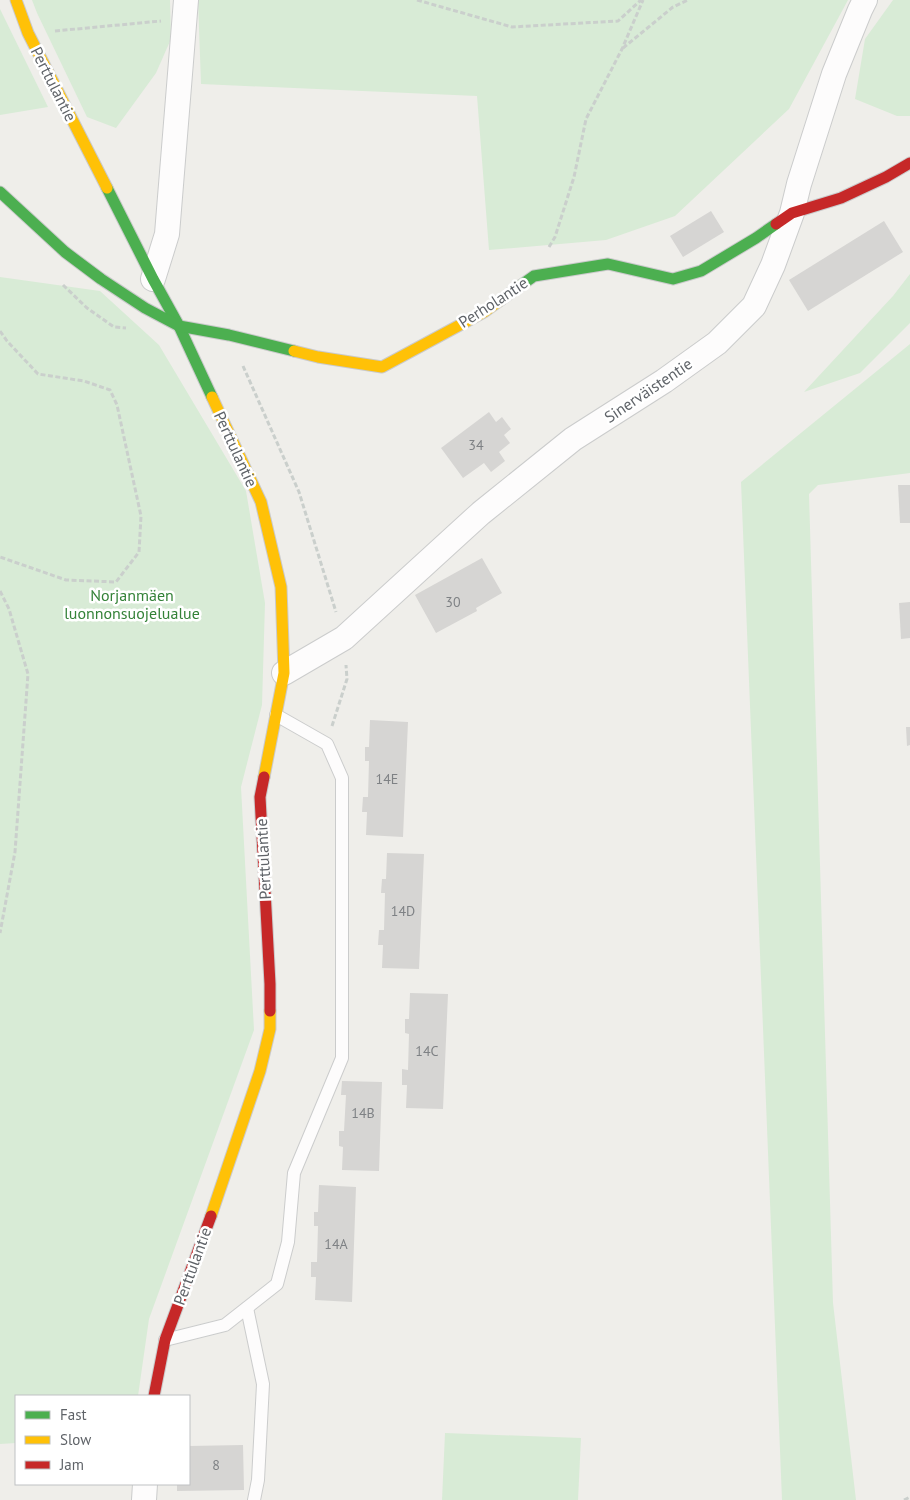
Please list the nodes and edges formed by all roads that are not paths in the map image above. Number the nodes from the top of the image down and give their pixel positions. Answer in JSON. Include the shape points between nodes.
{"nodes":[{"id":1,"x":16,"y":0,"type":"edge"},
{"id":2,"x":865,"y":0,"type":"edge"},
{"id":3,"x":185,"y":10,"type":"edge"},
{"id":4,"x":910,"y":163,"type":"edge"},
{"id":5,"x":0,"y":192,"type":"edge"},
{"id":6,"x":792,"y":213,"type":"junction"},
{"id":7,"x":153,"y":279,"type":"junction"},
{"id":8,"x":179,"y":326,"type":"junction"},
{"id":9,"x":284,"y":673,"type":"junction"},
{"id":10,"x":276,"y":715,"type":"junction"},
{"id":11,"x":247,"y":1308,"type":"junction"},
{"id":12,"x":165,"y":1340,"type":"junction"},
{"id":13,"x":154,"y":1395,"type":"edge"},
{"id":14,"x":146,"y":1485,"type":"edge"},
{"id":15,"x":144,"y":1500,"type":"edge"},
{"id":16,"x":254,"y":1500,"type":"edge"}],
"edges":[{"from":1,"to":7,"type":"street","name":"Perttulantie","via":[[28,33]]},
{"from":2,"to":6,"type":"street","name":"Sinerväistentie","via":[[834,74]]},
{"from":3,"to":7,"type":"street","via":[[167,234]]},
{"from":4,"to":6,"type":"street","name":"Perholantie","via":[[841,198]]},
{"from":5,"to":8,"type":"street","via":[[65,252],[101,279]]},
{"from":6,"to":8,"type":"street","name":"Perholantie","via":[[701,271],[673,278],[608,264],[534,276],[484,312],[382,367],[318,357]]},
{"from":6,"to":9,"type":"street","name":"Sinerväistentie","via":[[754,306],[717,343],[565,445],[481,513],[344,638]]},
{"from":7,"to":8,"type":"street","name":"Perttulantie"},
{"from":8,"to":9,"type":"street","name":"Perttulantie","via":[[261,502],[280,587]]},
{"from":9,"to":10,"type":"street","name":"Perttulantie"},
{"from":10,"to":11,"type":"lane","via":[[327,744],[342,778],[342,1058],[294,1174],[288,1242],[277,1284]]},
{"from":10,"to":12,"type":"street","name":"Perttulantie","via":[[260,797],[270,1029],[260,1072]]},
{"from":11,"to":12,"type":"lane","via":[[225,1325]]},
{"from":11,"to":16,"type":"lane","via":[[263,1384]]},
{"from":12,"to":13,"type":"street","name":"Perttulantie"},
{"from":14,"to":15,"type":"street"}]}
